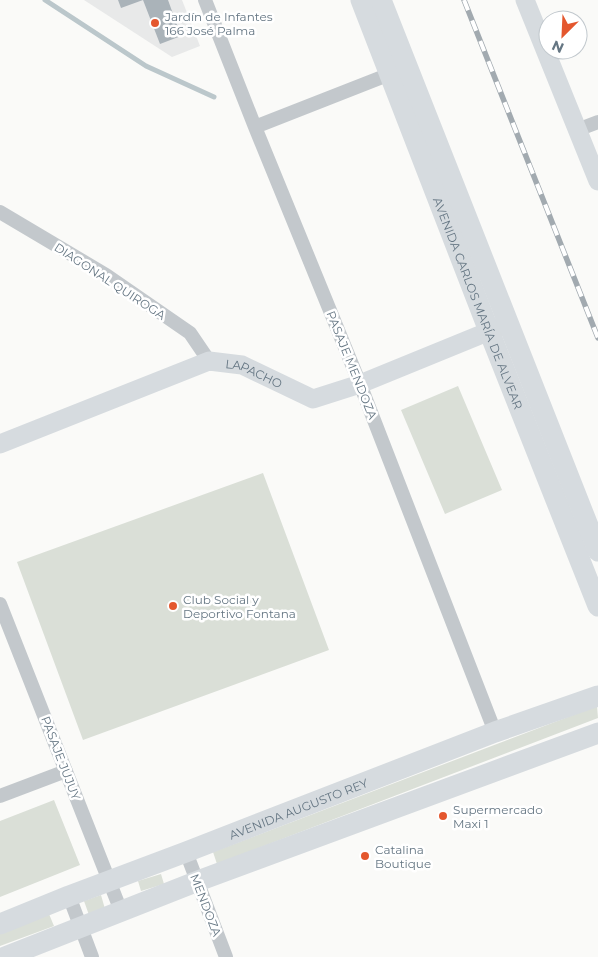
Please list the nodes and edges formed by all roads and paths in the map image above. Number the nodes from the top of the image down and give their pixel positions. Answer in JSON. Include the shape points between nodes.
{"nodes":[{"id":1,"x":205,"y":0,"type":"edge"},
{"id":2,"x":361,"y":0,"type":"edge"},
{"id":3,"x":381,"y":0,"type":"edge"},
{"id":4,"x":525,"y":0,"type":"edge"},
{"id":5,"x":390,"y":74,"type":"junction"},
{"id":6,"x":598,"y":122,"type":"edge"},
{"id":7,"x":255,"y":127,"type":"junction"},
{"id":8,"x":577,"y":130,"type":"junction"},
{"id":9,"x":598,"y":181,"type":"edge"},
{"id":10,"x":0,"y":212,"type":"edge"},
{"id":11,"x":498,"y":327,"type":"junction"},
{"id":12,"x":209,"y":361,"type":"junction"},
{"id":13,"x":360,"y":384,"type":"junction"},
{"id":14,"x":0,"y":444,"type":"edge"},
{"id":15,"x":598,"y":551,"type":"edge"},
{"id":16,"x":598,"y":606,"type":"edge"},
{"id":17,"x":1,"y":612,"type":"edge"},
{"id":18,"x":598,"y":696,"type":"edge"},
{"id":19,"x":495,"y":732,"type":"junction"},
{"id":20,"x":598,"y":733,"type":"edge"},
{"id":21,"x":66,"y":770,"type":"junction"},
{"id":22,"x":0,"y":796,"type":"edge"},
{"id":23,"x":186,"y":852,"type":"junction"},
{"id":24,"x":109,"y":881,"type":"junction"},
{"id":25,"x":198,"y":881,"type":"junction"},
{"id":26,"x":69,"y":896,"type":"junction"},
{"id":27,"x":121,"y":911,"type":"junction"},
{"id":28,"x":0,"y":924,"type":"edge"},
{"id":29,"x":80,"y":927,"type":"junction"},
{"id":30,"x":5,"y":957,"type":"edge"},
{"id":31,"x":92,"y":957,"type":"edge"},
{"id":32,"x":226,"y":957,"type":"edge"}],
"edges":[{"from":1,"to":7,"type":"street","name":"PASAJE MENDOZA"},
{"from":2,"to":5,"type":"main road","name":"AVENIDA CARLOS MARÍA DE ALVEAR"},
{"from":3,"to":11,"type":"main road","name":"AVENIDA CARLOS MARÍA DE ALVEAR"},
{"from":4,"to":8,"type":"street"},
{"from":5,"to":7,"type":"street"},
{"from":5,"to":11,"type":"main road","name":"AVENIDA CARLOS MARÍA DE ALVEAR"},
{"from":6,"to":8,"type":"street"},
{"from":7,"to":13,"type":"street","name":"PASAJE MENDOZA"},
{"from":8,"to":9,"type":"street"},
{"from":10,"to":12,"type":"street","name":"DIAGONAL QUIROGA","via":[[106,275],[190,333]]},
{"from":11,"to":13,"type":"street","name":"LAPACHO"},
{"from":11,"to":15,"type":"main road","name":"AVENIDA CARLOS MARÍA DE ALVEAR","via":[[548,421]]},
{"from":11,"to":16,"type":"main road","name":"AVENIDA CARLOS MARÍA DE ALVEAR"},
{"from":12,"to":13,"type":"street","name":"LAPACHO","via":[[242,365],[313,400]]},
{"from":12,"to":14,"type":"street","name":"LAPACHO"},
{"from":13,"to":19,"type":"street","name":"PASAJE MENDOZA"},
{"from":17,"to":21,"type":"street","name":"PASAJE JUJUY"},
{"from":18,"to":19,"type":"main road","name":"AVENIDA AUGUSTO REY"},
{"from":19,"to":23,"type":"main road","name":"AVENIDA AUGUSTO REY"},
{"from":20,"to":25,"type":"main road"},
{"from":21,"to":22,"type":"street"},
{"from":21,"to":24,"type":"street","name":"PASAJE JUJUY"},
{"from":23,"to":24,"type":"main road","name":"AVENIDA AUGUSTO REY"},
{"from":23,"to":25,"type":"street","name":"MENDOZA"},
{"from":24,"to":26,"type":"main road","name":"AVENIDA AUGUSTO REY"},
{"from":24,"to":27,"type":"street","name":"PASAJE JUJUY"},
{"from":25,"to":27,"type":"main road"},
{"from":25,"to":32,"type":"street","name":"MENDOZA"},
{"from":26,"to":28,"type":"main road","name":"AVENIDA AUGUSTO REY"},
{"from":26,"to":29,"type":"street"},
{"from":27,"to":29,"type":"main road"},
{"from":29,"to":30,"type":"main road"},
{"from":29,"to":31,"type":"street"}]}
